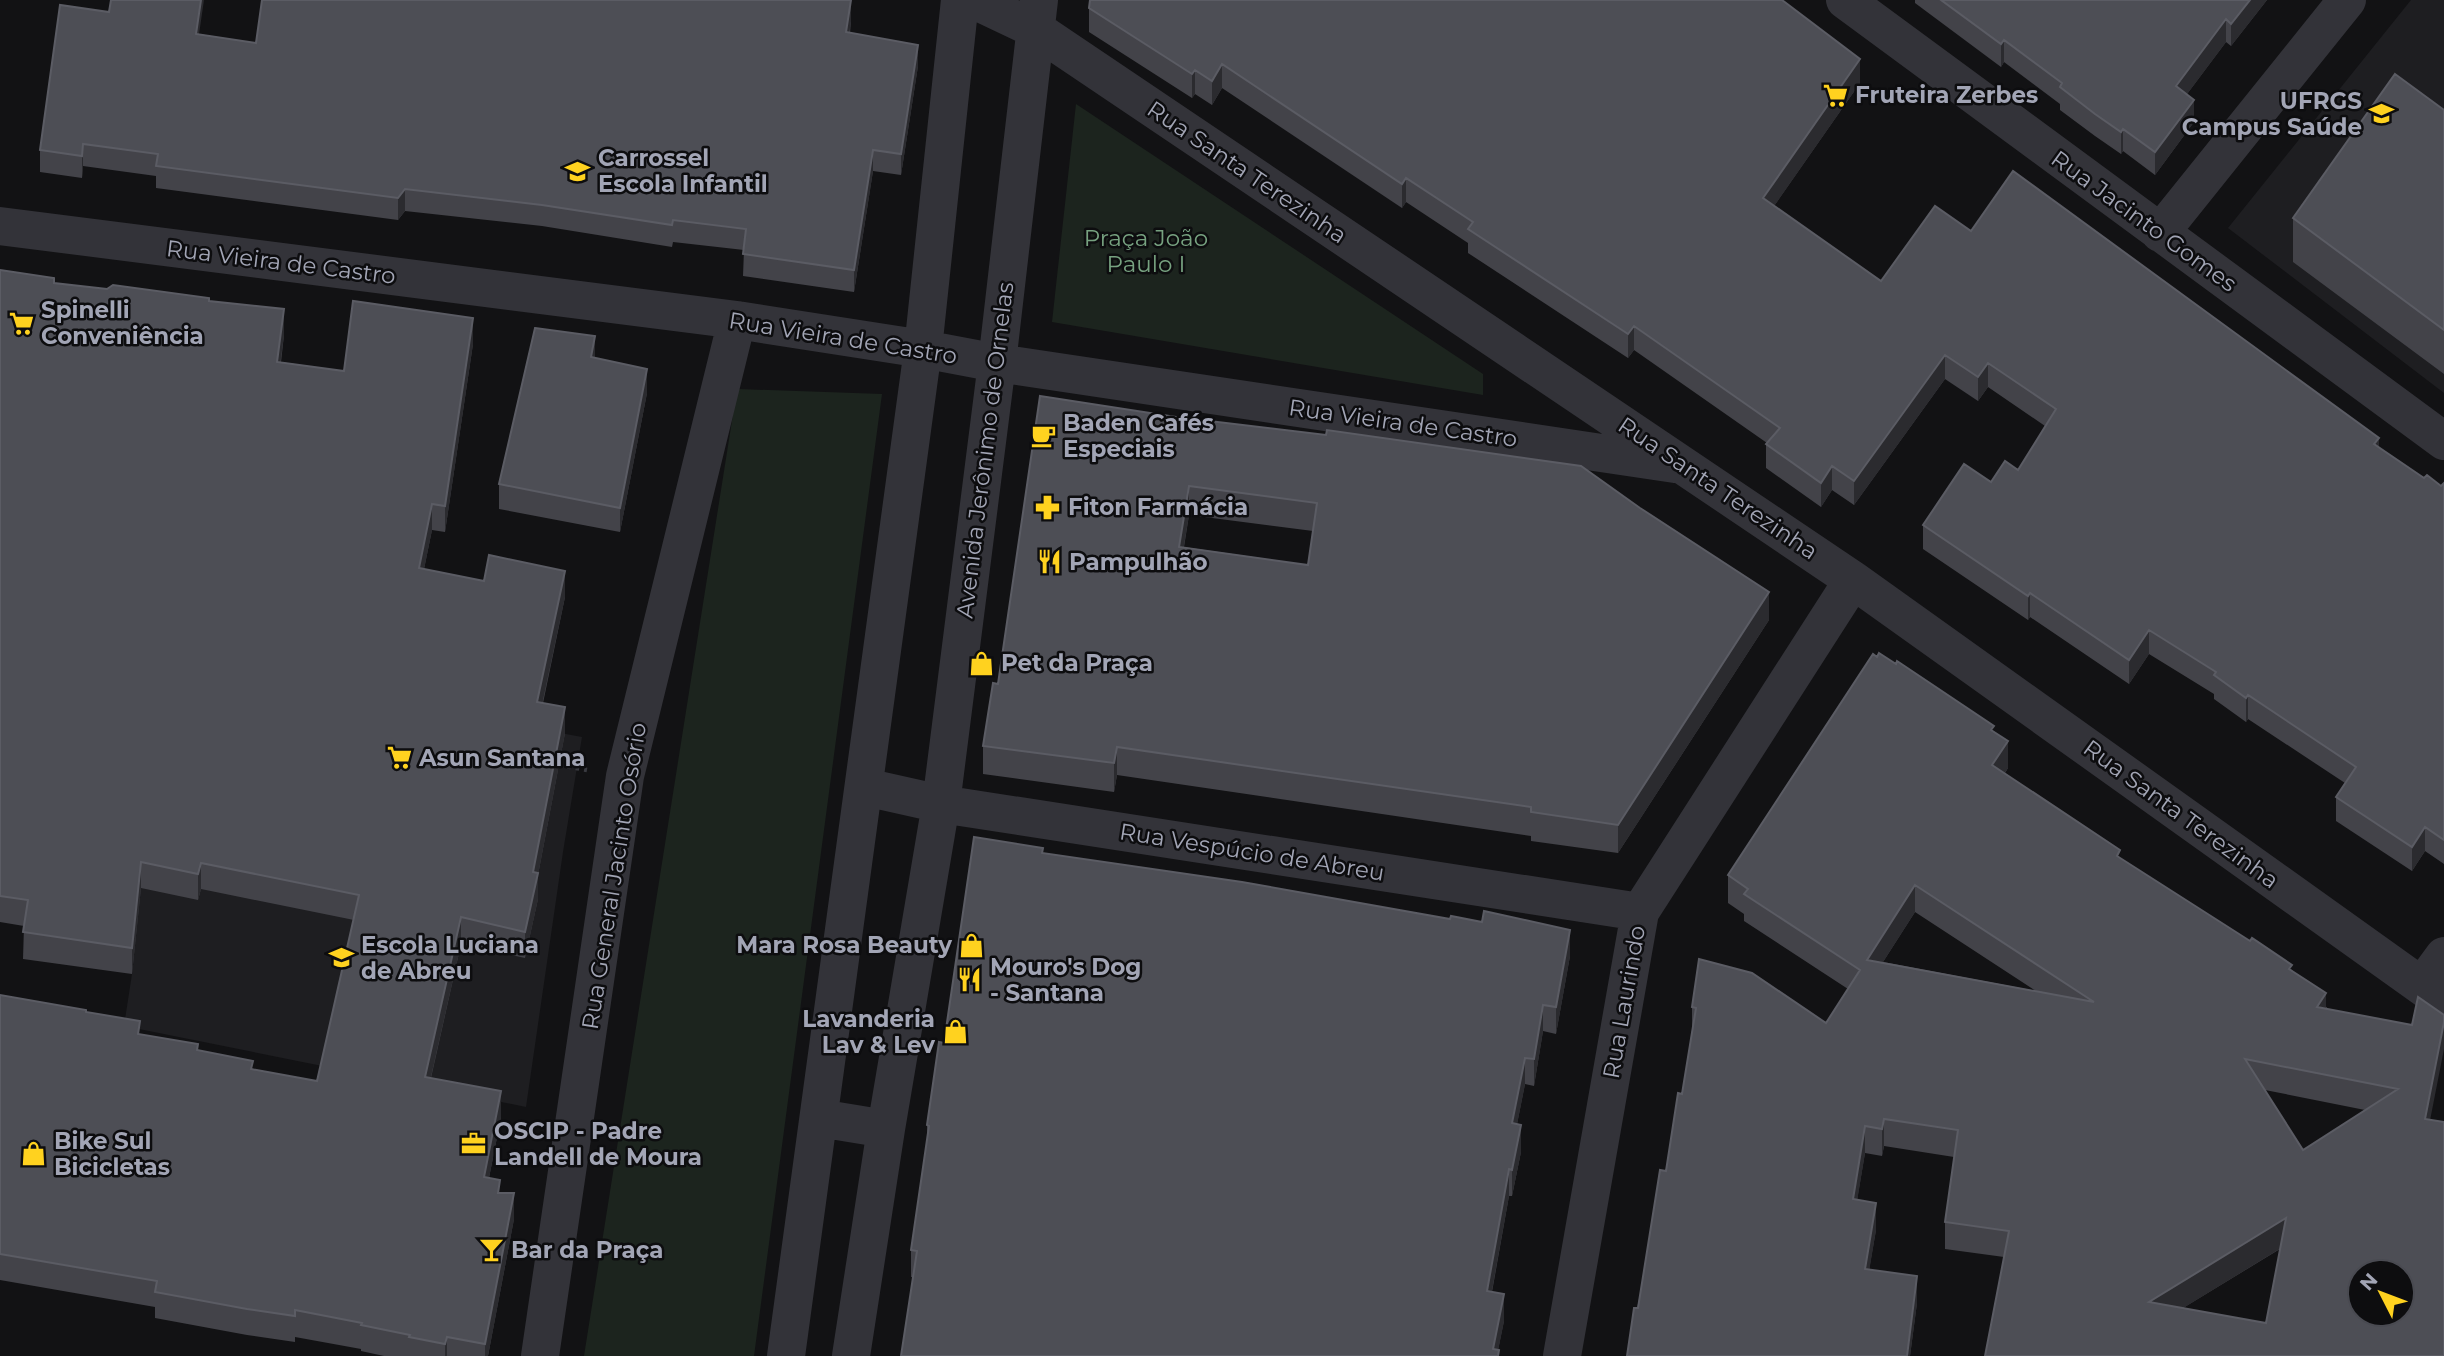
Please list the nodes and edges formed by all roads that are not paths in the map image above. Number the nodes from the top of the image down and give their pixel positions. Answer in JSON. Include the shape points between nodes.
{"nodes":[{"id":1,"x":960,"y":0,"type":"edge"},
{"id":2,"x":974,"y":0,"type":"edge"},
{"id":3,"x":2347,"y":0,"type":"edge"},
{"id":4,"x":1848,"y":1,"type":"edge"},
{"id":5,"x":1037,"y":15,"type":"edge"},
{"id":6,"x":0,"y":226,"type":"edge"},
{"id":7,"x":2160,"y":233,"type":"junction"},
{"id":8,"x":737,"y":320,"type":"junction"},
{"id":9,"x":923,"y":349,"type":"junction"},
{"id":10,"x":997,"y":363,"type":"junction"},
{"id":11,"x":2444,"y":442,"type":"edge"},
{"id":12,"x":1684,"y":465,"type":"junction"},
{"id":13,"x":1853,"y":580,"type":"junction"},
{"id":14,"x":865,"y":787,"type":"junction"},
{"id":15,"x":941,"y":804,"type":"junction"},
{"id":16,"x":1640,"y":912,"type":"junction"},
{"id":17,"x":2444,"y":956,"type":"edge"},
{"id":18,"x":2433,"y":994,"type":"edge"},
{"id":19,"x":820,"y":1118,"type":"junction"},
{"id":20,"x":886,"y":1129,"type":"junction"},
{"id":21,"x":540,"y":1356,"type":"edge"},
{"id":22,"x":786,"y":1356,"type":"edge"},
{"id":23,"x":851,"y":1356,"type":"edge"},
{"id":24,"x":1562,"y":1356,"type":"edge"}],
"edges":[{"from":1,"to":9,"type":"street"},
{"from":2,"to":5,"type":"street","name":"Rua Santa Terezinha"},
{"from":3,"to":7,"type":"street"},
{"from":4,"to":7,"type":"street","name":"Rua Jacinto Gomes"},
{"from":5,"to":10,"type":"street","name":"Avenida Jerônimo de Ornelas"},
{"from":5,"to":12,"type":"street","name":"Rua Santa Terezinha"},
{"from":6,"to":8,"type":"street","name":"Rua Vieira de Castro"},
{"from":7,"to":11,"type":"street","name":"Rua Jacinto Gomes"},
{"from":8,"to":9,"type":"street","name":"Rua Vieira de Castro"},
{"from":8,"to":21,"type":"street","name":"Rua General Jacinto Osório","via":[[625,776]]},
{"from":9,"to":10,"type":"street","name":"Rua Vieira de Castro"},
{"from":9,"to":14,"type":"street"},
{"from":10,"to":12,"type":"street","name":"Rua Vieira de Castro"},
{"from":10,"to":15,"type":"street","name":"Avenida Jerônimo de Ornelas"},
{"from":12,"to":13,"type":"street","name":"Rua Santa Terezinha"},
{"from":13,"to":16,"type":"street","name":"Rua Laurindo"},
{"from":13,"to":18,"type":"street","name":"Rua Santa Terezinha"},
{"from":14,"to":15,"type":"street","name":"Rua Vespúcio de Abreu"},
{"from":14,"to":19,"type":"street"},
{"from":15,"to":16,"type":"street","name":"Rua Vespúcio de Abreu"},
{"from":15,"to":20,"type":"street","name":"Avenida Jerônimo de Ornelas"},
{"from":16,"to":24,"type":"street","name":"Rua Laurindo"},
{"from":17,"to":18,"type":"street"},
{"from":19,"to":20,"type":"street"},
{"from":19,"to":22,"type":"street"},
{"from":20,"to":23,"type":"street","name":"Avenida Jerônimo de Ornelas"}]}
